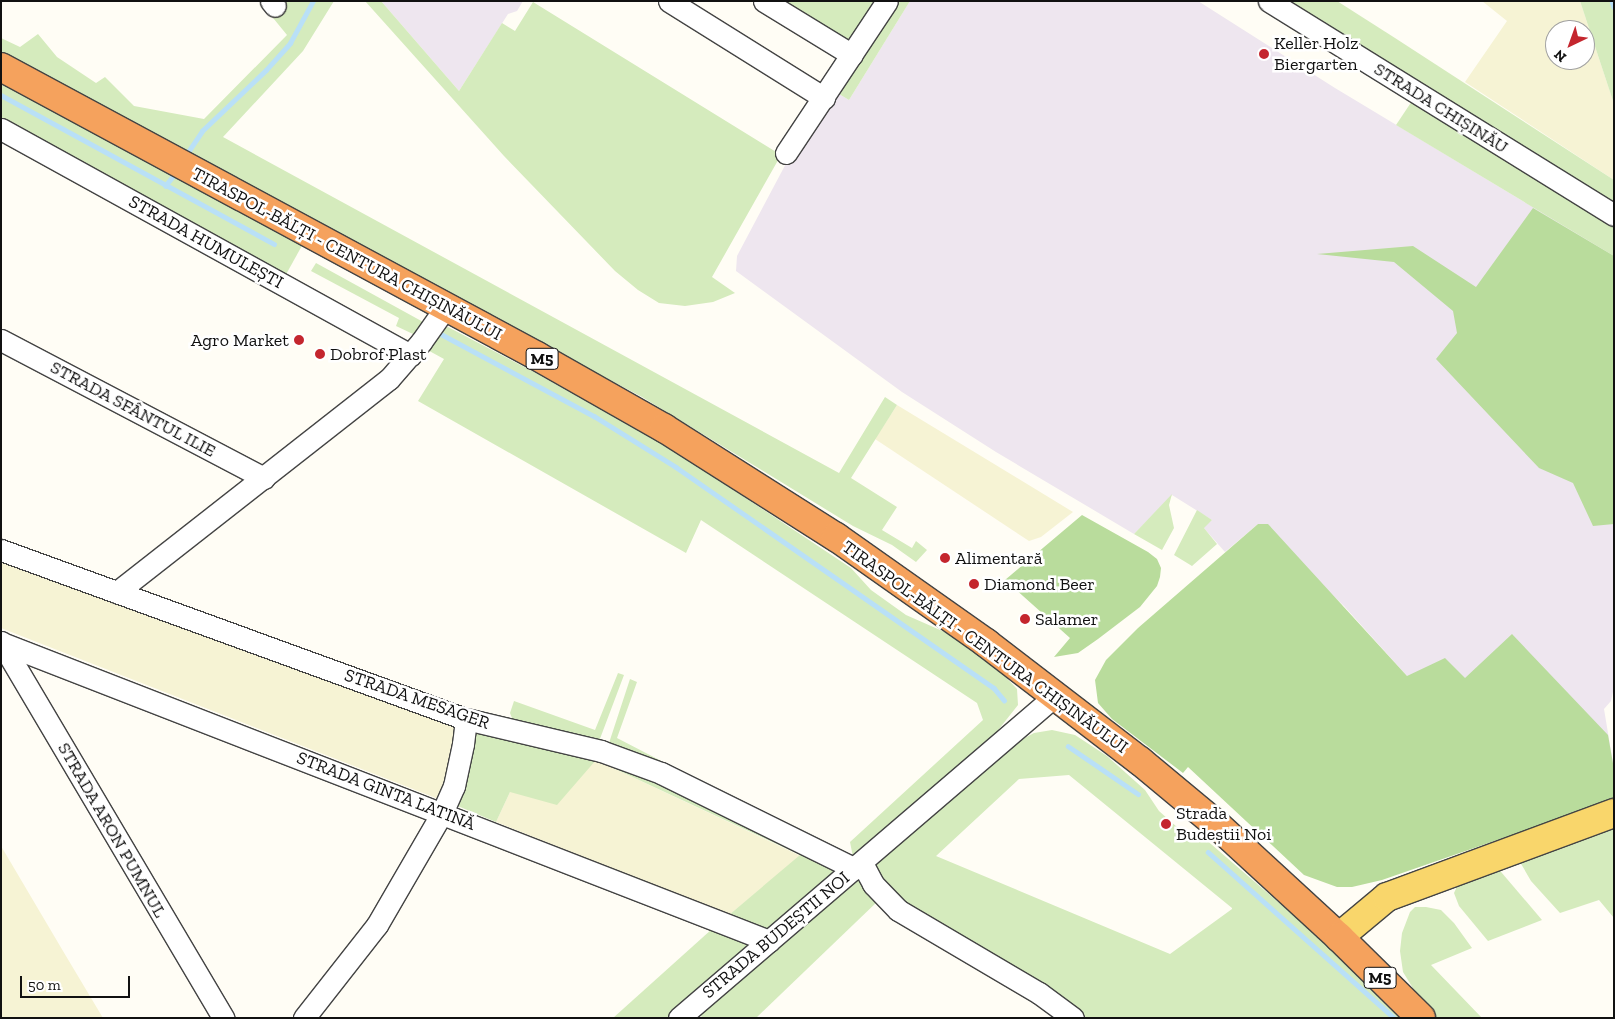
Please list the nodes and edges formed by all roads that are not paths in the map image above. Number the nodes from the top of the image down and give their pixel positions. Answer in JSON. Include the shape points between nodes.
{"nodes":[{"id":1,"x":669,"y":1,"type":"edge"},
{"id":2,"x":764,"y":1,"type":"edge"},
{"id":3,"x":887,"y":1,"type":"edge"},
{"id":4,"x":1269,"y":1,"type":"edge"},
{"id":5,"x":852,"y":55,"type":"junction"},
{"id":6,"x":1,"y":67,"type":"edge"},
{"id":7,"x":824,"y":98,"type":"junction"},
{"id":8,"x":1,"y":129,"type":"edge"},
{"id":9,"x":786,"y":153,"type":"dead end"},
{"id":10,"x":1614,"y":215,"type":"edge"},
{"id":11,"x":445,"y":308,"type":"junction"},
{"id":12,"x":1,"y":340,"type":"edge"},
{"id":13,"x":411,"y":355,"type":"junction"},
{"id":14,"x":264,"y":478,"type":"junction"},
{"id":15,"x":1,"y":550,"type":"edge"},
{"id":16,"x":117,"y":592,"type":"junction"},
{"id":17,"x":2,"y":643,"type":"edge"},
{"id":18,"x":1055,"y":696,"type":"junction"},
{"id":19,"x":466,"y":719,"type":"junction"},
{"id":20,"x":442,"y":813,"type":"junction"},
{"id":21,"x":1614,"y":813,"type":"edge"},
{"id":22,"x":858,"y":866,"type":"junction"},
{"id":23,"x":1339,"y":937,"type":"junction"},
{"id":24,"x":769,"y":942,"type":"junction"},
{"id":25,"x":223,"y":1018,"type":"edge"},
{"id":26,"x":304,"y":1018,"type":"edge"},
{"id":27,"x":680,"y":1018,"type":"edge"},
{"id":28,"x":1073,"y":1018,"type":"edge"},
{"id":29,"x":1421,"y":1018,"type":"edge"}],
"edges":[{"from":1,"to":7,"type":"street"},
{"from":2,"to":5,"type":"street"},
{"from":3,"to":5,"type":"street"},
{"from":4,"to":10,"type":"street","name":"STRADA CHIȘINĂU"},
{"from":5,"to":7,"type":"street"},
{"from":6,"to":11,"type":"highway","name":"TIRASPOL-BĂLŢI - CENTURA CHIȘINĂULUI","number":"M5"},
{"from":7,"to":9,"type":"street"},
{"from":8,"to":13,"type":"street","name":"STRADA HUMULEȘTI"},
{"from":11,"to":13,"type":"street"},
{"from":11,"to":18,"type":"highway","name":"TIRASPOL-BĂLŢI - CENTURA CHIȘINĂULUI","number":"M5","via":[[664,428],[762,489],[905,584]]},
{"from":12,"to":14,"type":"street","name":"STRADA SFÂNTUL ILIE"},
{"from":13,"to":14,"type":"street","via":[[361,403]]},
{"from":14,"to":16,"type":"street"},
{"from":15,"to":16,"type":"street","name":"STRADA MESAGER"},
{"from":16,"to":19,"type":"street","name":"STRADA MESAGER"},
{"from":17,"to":20,"type":"street","name":"STRADA GINTA LATINĂ"},
{"from":17,"to":25,"type":"street","name":"STRADA ARON PUMNUL"},
{"from":18,"to":22,"type":"street","name":"STRADA BUDEȘTII NOI"},
{"from":18,"to":23,"type":"highway","name":"TIRASPOL-BĂLŢI - CENTURA CHIȘINĂULUI","number":"M5","via":[[1216,824]]},
{"from":19,"to":20,"type":"street","via":[[454,786]]},
{"from":19,"to":22,"type":"street","name":"STRADA MESAGER","via":[[602,751],[661,772]]},
{"from":20,"to":24,"type":"street","name":"STRADA GINTA LATINĂ"},
{"from":20,"to":26,"type":"street","via":[[377,925]]},
{"from":21,"to":23,"type":"main road","via":[[1387,897]]},
{"from":22,"to":24,"type":"street","name":"STRADA BUDEȘTII NOI"},
{"from":22,"to":28,"type":"street","via":[[898,910],[1039,993]]},
{"from":23,"to":29,"type":"highway","name":"TIRASPOL-BĂLŢI - CENTURA CHIȘINĂULUI","number":"M5"},
{"from":24,"to":27,"type":"street","name":"STRADA BUDEȘTII NOI"}]}
